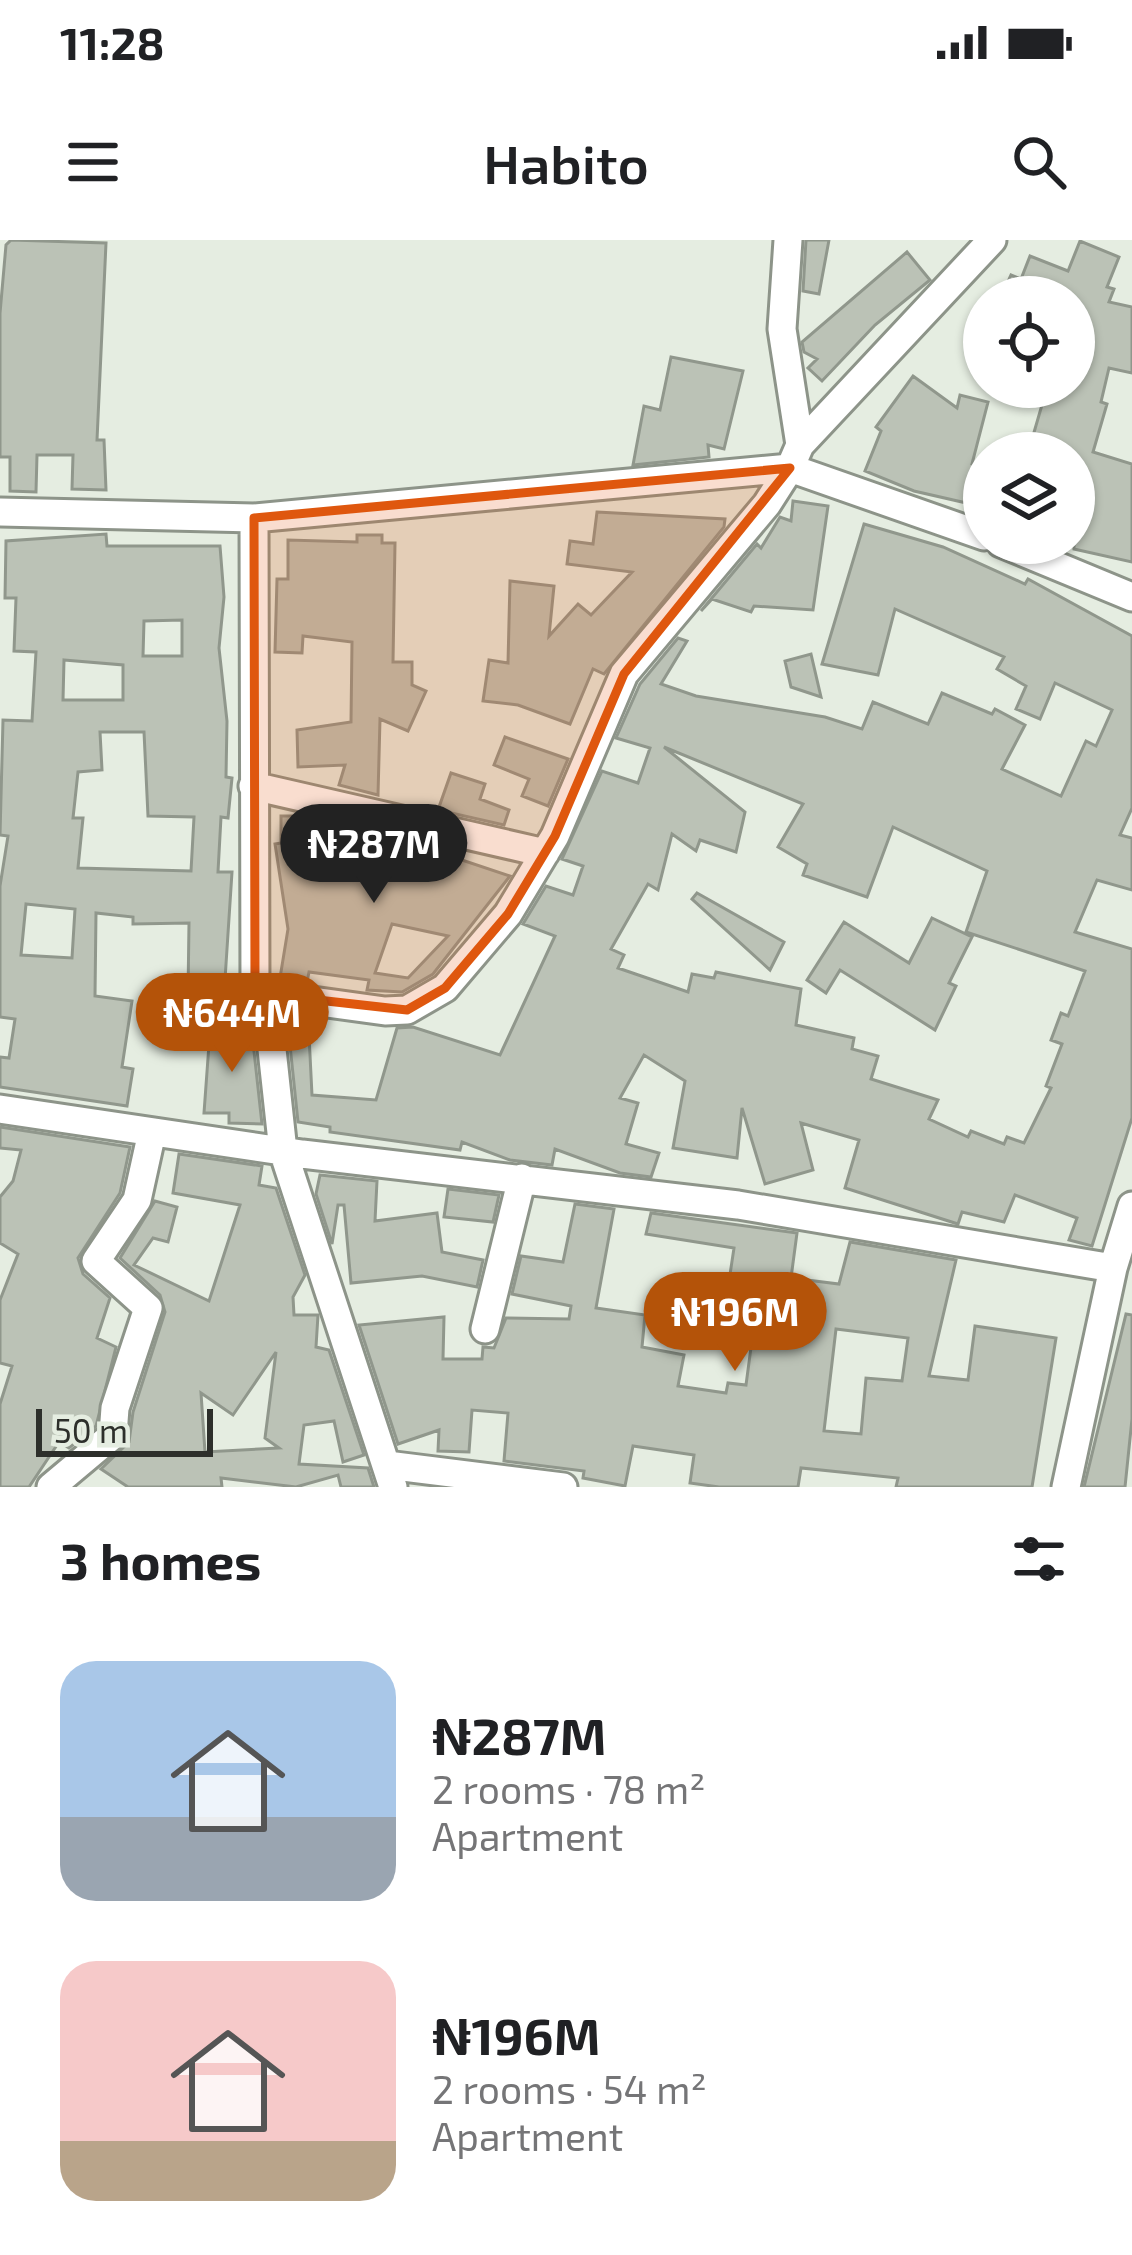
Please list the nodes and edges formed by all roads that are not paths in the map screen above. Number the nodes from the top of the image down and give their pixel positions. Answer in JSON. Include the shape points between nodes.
{"nodes":[{"id":1,"x":788,"y":240,"type":"edge"},
{"id":2,"x":992,"y":240,"type":"edge"},
{"id":3,"x":795,"y":456,"type":"junction"},
{"id":4,"x":0,"y":512,"type":"edge"},
{"id":5,"x":254,"y":518,"type":"junction"},
{"id":6,"x":963,"y":527,"type":"edge"},
{"id":7,"x":1052,"y":564,"type":"edge"},
{"id":8,"x":1132,"y":597,"type":"edge"},
{"id":9,"x":253,"y":786,"type":"junction"},
{"id":10,"x":545,"y":853,"type":"junction"},
{"id":11,"x":255,"y":994,"type":"junction"},
{"id":12,"x":0,"y":1109,"type":"edge"},
{"id":13,"x":152,"y":1132,"type":"junction"},
{"id":14,"x":283,"y":1151,"type":"junction"},
{"id":15,"x":522,"y":1178,"type":"junction"},
{"id":16,"x":1132,"y":1206,"type":"edge"},
{"id":17,"x":1113,"y":1268,"type":"junction"},
{"id":18,"x":485,"y":1329,"type":"dead end"},
{"id":19,"x":390,"y":1476,"type":"edge"},
{"id":20,"x":51,"y":1487,"type":"edge"},
{"id":21,"x":562,"y":1487,"type":"edge"},
{"id":22,"x":1066,"y":1487,"type":"edge"}],
"edges":[{"from":1,"to":3,"type":"street","via":[[782,329]]},
{"from":2,"to":3,"type":"street"},
{"from":3,"to":5,"type":"street"},
{"from":3,"to":6,"type":"street"},
{"from":3,"to":10,"type":"street","via":[[767,505],[624,674]]},
{"from":4,"to":5,"type":"street"},
{"from":5,"to":9,"type":"street"},
{"from":7,"to":8,"type":"street"},
{"from":9,"to":10,"type":"street"},
{"from":9,"to":11,"type":"street"},
{"from":10,"to":11,"type":"street","via":[[508,914],[424,1003],[385,1011]]},
{"from":11,"to":14,"type":"street","via":[[270,1031]]},
{"from":12,"to":13,"type":"street"},
{"from":13,"to":14,"type":"street"},
{"from":13,"to":20,"type":"street","via":[[137,1200],[96,1261],[148,1308],[113,1435]]},
{"from":14,"to":15,"type":"street"},
{"from":14,"to":19,"type":"street"},
{"from":15,"to":17,"type":"street"},
{"from":15,"to":18,"type":"street"},
{"from":16,"to":17,"type":"street"},
{"from":17,"to":22,"type":"street"},
{"from":19,"to":21,"type":"street"}]}
